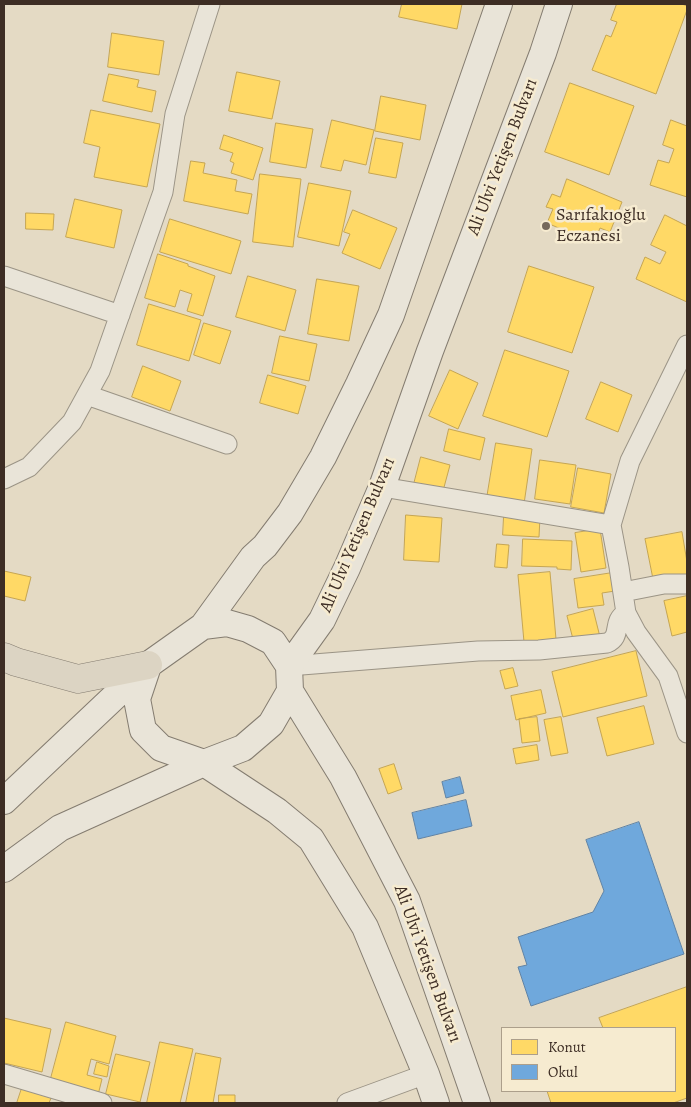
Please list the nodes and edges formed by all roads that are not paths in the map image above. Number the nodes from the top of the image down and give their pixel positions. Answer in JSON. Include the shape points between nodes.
{"nodes":[{"id":1,"x":210,"y":4,"type":"edge"},
{"id":2,"x":499,"y":4,"type":"edge"},
{"id":3,"x":559,"y":4,"type":"edge"},
{"id":4,"x":4,"y":276,"type":"edge"},
{"id":5,"x":120,"y":315,"type":"junction"},
{"id":6,"x":687,"y":346,"type":"edge"},
{"id":7,"x":87,"y":395,"type":"junction"},
{"id":8,"x":227,"y":444,"type":"dead end"},
{"id":9,"x":4,"y":479,"type":"edge"},
{"id":10,"x":382,"y":487,"type":"junction"},
{"id":11,"x":611,"y":525,"type":"junction"},
{"id":12,"x":687,"y":584,"type":"edge"},
{"id":13,"x":624,"y":592,"type":"junction"},
{"id":14,"x":626,"y":613,"type":"junction"},
{"id":15,"x":203,"y":626,"type":"junction"},
{"id":16,"x":4,"y":657,"type":"edge"},
{"id":17,"x":148,"y":665,"type":"junction"},
{"id":18,"x":668,"y":676,"type":"junction"},
{"id":19,"x":290,"y":678,"type":"junction"},
{"id":20,"x":687,"y":691,"type":"edge"},
{"id":21,"x":687,"y":734,"type":"edge"},
{"id":22,"x":204,"y":763,"type":"junction"},
{"id":23,"x":4,"y":801,"type":"edge"},
{"id":24,"x":4,"y":869,"type":"edge"},
{"id":25,"x":4,"y":1074,"type":"edge"},
{"id":26,"x":426,"y":1074,"type":"junction"},
{"id":27,"x":102,"y":1103,"type":"edge"},
{"id":28,"x":347,"y":1103,"type":"edge"},
{"id":29,"x":436,"y":1103,"type":"edge"},
{"id":30,"x":477,"y":1103,"type":"edge"}],
"edges":[{"from":1,"to":5,"type":"street","via":[[175,114],[163,192]]},
{"from":2,"to":15,"type":"main road","via":[[390,315],[359,384],[323,457],[290,513]]},
{"from":3,"to":10,"type":"main road","name":"Ali Ulvi Yetişen Bulvarı"},
{"from":4,"to":5,"type":"street"},
{"from":5,"to":7,"type":"street","via":[[100,372]]},
{"from":6,"to":11,"type":"street","via":[[630,461]]},
{"from":7,"to":8,"type":"street"},
{"from":7,"to":9,"type":"street","via":[[72,422],[29,467]]},
{"from":10,"to":11,"type":"street"},
{"from":10,"to":19,"type":"main road","name":"Ali Ulvi Yetişen Bulvarı","via":[[322,620]]},
{"from":11,"to":13,"type":"street"},
{"from":12,"to":13,"type":"street","via":[[664,584]]},
{"from":13,"to":14,"type":"street"},
{"from":14,"to":18,"type":"street"},
{"from":14,"to":19,"type":"street","via":[[618,623],[616,637],[607,643],[539,650],[478,651]]},
{"from":15,"to":17,"type":"main road"},
{"from":15,"to":19,"type":"main road","via":[[227,624],[273,642]]},
{"from":16,"to":17,"type":"main road","via":[[78,679]]},
{"from":17,"to":22,"type":"main road","via":[[137,699],[143,730],[161,748]]},
{"from":17,"to":23,"type":"main road"},
{"from":18,"to":20,"type":"street"},
{"from":18,"to":21,"type":"street"},
{"from":19,"to":22,"type":"main road","via":[[271,724],[243,748]]},
{"from":19,"to":30,"type":"main road","name":"Ali Ulvi Yetişen Bulvarı","via":[[407,900]]},
{"from":22,"to":24,"type":"main road","via":[[60,828]]},
{"from":22,"to":26,"type":"main road","via":[[277,811],[311,839],[365,927]]},
{"from":25,"to":27,"type":"street"},
{"from":26,"to":28,"type":"street"},
{"from":26,"to":29,"type":"main road"}]}
